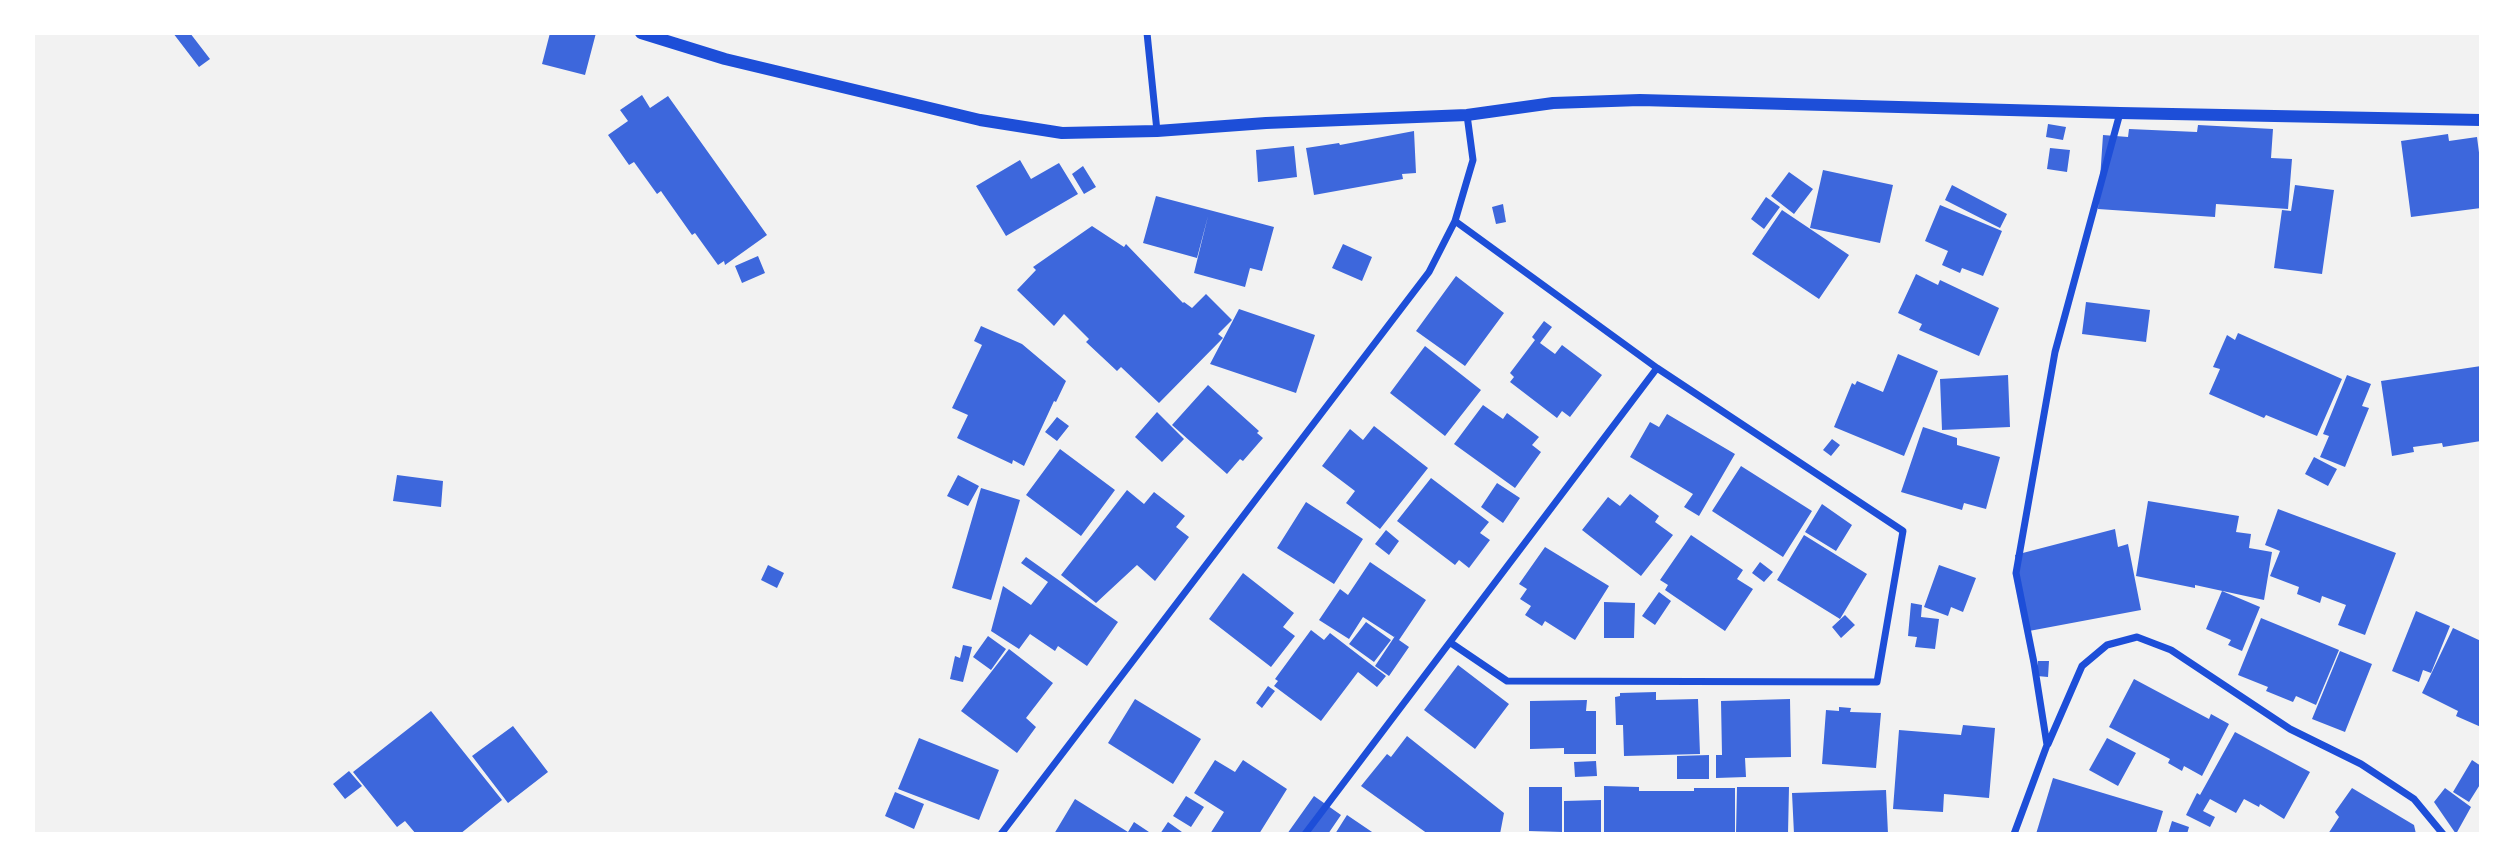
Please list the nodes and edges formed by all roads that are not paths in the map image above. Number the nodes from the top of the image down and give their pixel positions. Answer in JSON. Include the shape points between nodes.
{"nodes":[{"id":1,"x":640,"y":33,"type":"edge"},
{"id":2,"x":1147,"y":33,"type":"edge"},
{"id":3,"x":2120,"y":113,"type":"junction"},
{"id":4,"x":1467,"y":115,"type":"junction"},
{"id":5,"x":2481,"y":120,"type":"edge"},
{"id":6,"x":1157,"y":131,"type":"junction"},
{"id":7,"x":1455,"y":221,"type":"junction"},
{"id":8,"x":1657,"y":369,"type":"junction"},
{"id":9,"x":1451,"y":643,"type":"junction"},
{"id":10,"x":2047,"y":745,"type":"junction"},
{"id":11,"x":1001,"y":834,"type":"edge"},
{"id":12,"x":1305,"y":834,"type":"edge"},
{"id":13,"x":2014,"y":834,"type":"edge"},
{"id":14,"x":2443,"y":834,"type":"edge"}],
"edges":[{"from":1,"to":6,"type":"street","via":[[725,59],[980,120],[1062,132]]},
{"from":2,"to":6,"type":"street"},
{"from":3,"to":4,"type":"street","via":[[1640,100],[1553,103]]},
{"from":3,"to":5,"type":"street"},
{"from":3,"to":10,"type":"street","via":[[2055,352],[2016,573]]},
{"from":4,"to":6,"type":"street"},
{"from":4,"to":7,"type":"street","via":[[1472,160]]},
{"from":7,"to":8,"type":"street"},
{"from":7,"to":11,"type":"street","via":[[1429,272]]},
{"from":8,"to":9,"type":"street"},
{"from":8,"to":9,"type":"street","via":[[1903,531],[1877,682],[1507,681]]},
{"from":9,"to":12,"type":"street"},
{"from":10,"to":13,"type":"street"},
{"from":10,"to":14,"type":"street","via":[[2082,666],[2107,645],[2137,637],[2171,650],[2290,729],[2361,764],[2414,799]]}]}
